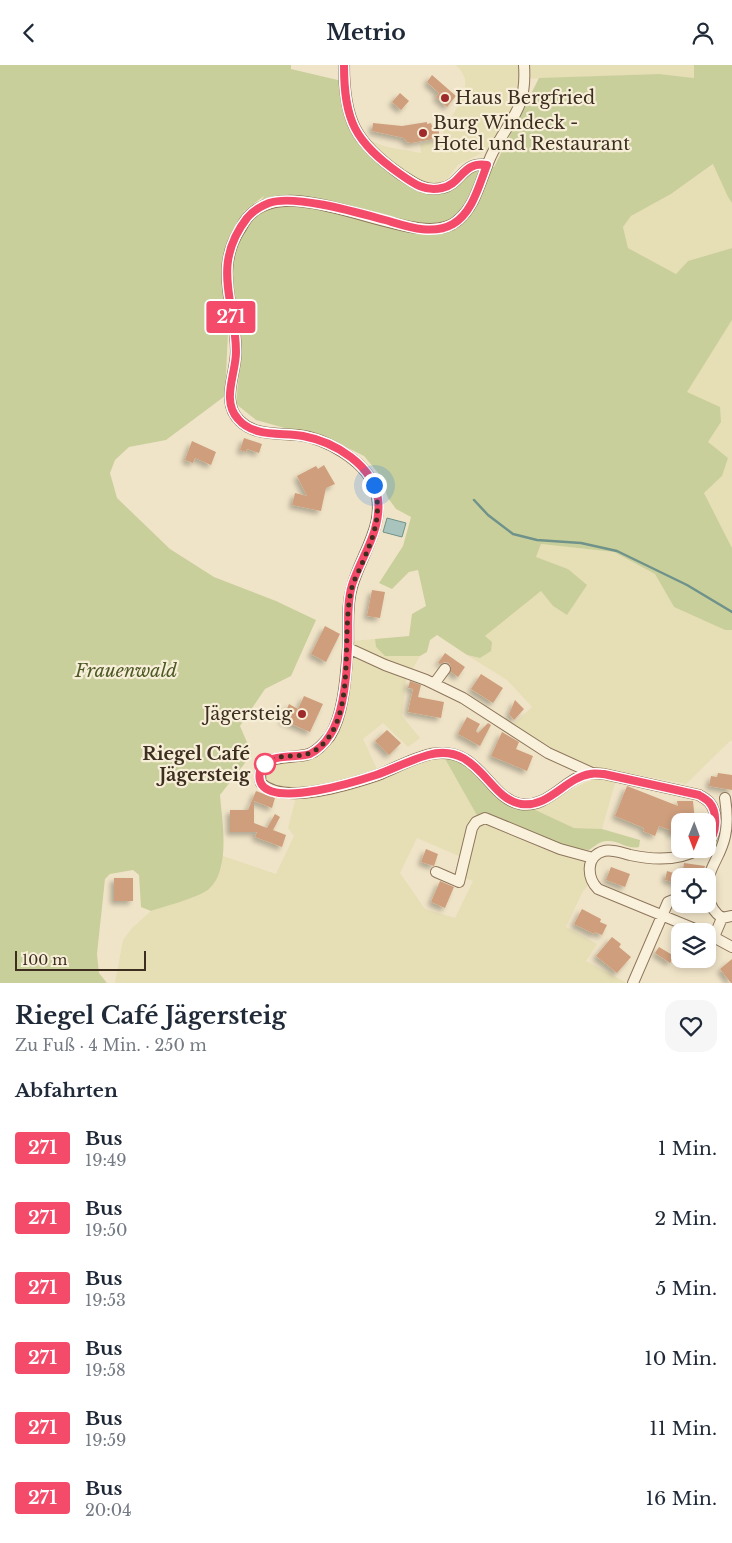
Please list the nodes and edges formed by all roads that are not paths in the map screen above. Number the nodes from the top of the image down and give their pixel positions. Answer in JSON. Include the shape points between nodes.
{"nodes":[{"id":1,"x":344,"y":65,"type":"edge"},
{"id":2,"x":524,"y":65,"type":"edge"},
{"id":3,"x":487,"y":165,"type":"junction"},
{"id":4,"x":348,"y":648,"type":"junction"},
{"id":5,"x":445,"y":669,"type":"dead end"},
{"id":6,"x":434,"y":684,"type":"junction"},
{"id":7,"x":592,"y":773,"type":"junction"},
{"id":8,"x":699,"y":795,"type":"junction"},
{"id":9,"x":729,"y":798,"type":"edge"},
{"id":10,"x":714,"y":813,"type":"edge"},
{"id":11,"x":671,"y":857,"type":"edge"},
{"id":12,"x":593,"y":858,"type":"junction"},
{"id":13,"x":712,"y":868,"type":"edge"},
{"id":14,"x":436,"y":872,"type":"dead end"},
{"id":15,"x":671,"y":901,"type":"edge"},
{"id":16,"x":715,"y":913,"type":"edge"},
{"id":17,"x":662,"y":916,"type":"junction"},
{"id":18,"x":727,"y":917,"type":"edge"},
{"id":19,"x":680,"y":923,"type":"edge"},
{"id":20,"x":716,"y":930,"type":"edge"},
{"id":21,"x":716,"y":939,"type":"edge"},
{"id":22,"x":732,"y":947,"type":"edge"},
{"id":23,"x":633,"y":983,"type":"edge"}],
"edges":[{"from":1,"to":3,"type":"street","via":[[346,101],[358,135],[374,154],[410,181],[421,188],[444,188],[459,178],[466,168],[477,163]]},
{"from":2,"to":3,"type":"street","via":[[524,92],[519,108]]},
{"from":3,"to":4,"type":"street","via":[[468,210],[455,223],[443,228],[412,227],[345,209],[299,201],[272,201],[252,212],[233,240],[227,292],[236,363],[229,401],[237,419],[246,427],[261,431],[315,439],[351,457],[369,474],[378,499],[373,536],[352,585],[348,607]]},
{"from":4,"to":6,"type":"street"},
{"from":4,"to":7,"type":"street","via":[[338,715],[330,735],[313,753],[278,758],[265,764],[259,777],[265,788],[284,793],[315,791],[378,775],[429,754],[441,753],[474,765],[511,800],[521,804],[545,800]]},
{"from":5,"to":6,"type":"street"},
{"from":6,"to":7,"type":"street","via":[[463,698],[548,753]]},
{"from":7,"to":8,"type":"street"},
{"from":8,"to":9,"type":"street"},
{"from":8,"to":10,"type":"street","via":[[708,801]]},
{"from":9,"to":13,"type":"street","via":[[725,838]]},
{"from":11,"to":12,"type":"street","via":[[640,857],[610,850]]},
{"from":12,"to":14,"type":"street","via":[[560,849],[485,818],[472,828],[459,882]]},
{"from":12,"to":17,"type":"street","via":[[589,875],[598,889]]},
{"from":15,"to":17,"type":"street"},
{"from":16,"to":18,"type":"street"},
{"from":17,"to":19,"type":"street"},
{"from":17,"to":23,"type":"street"},
{"from":18,"to":20,"type":"street"},
{"from":21,"to":22,"type":"street"}]}
